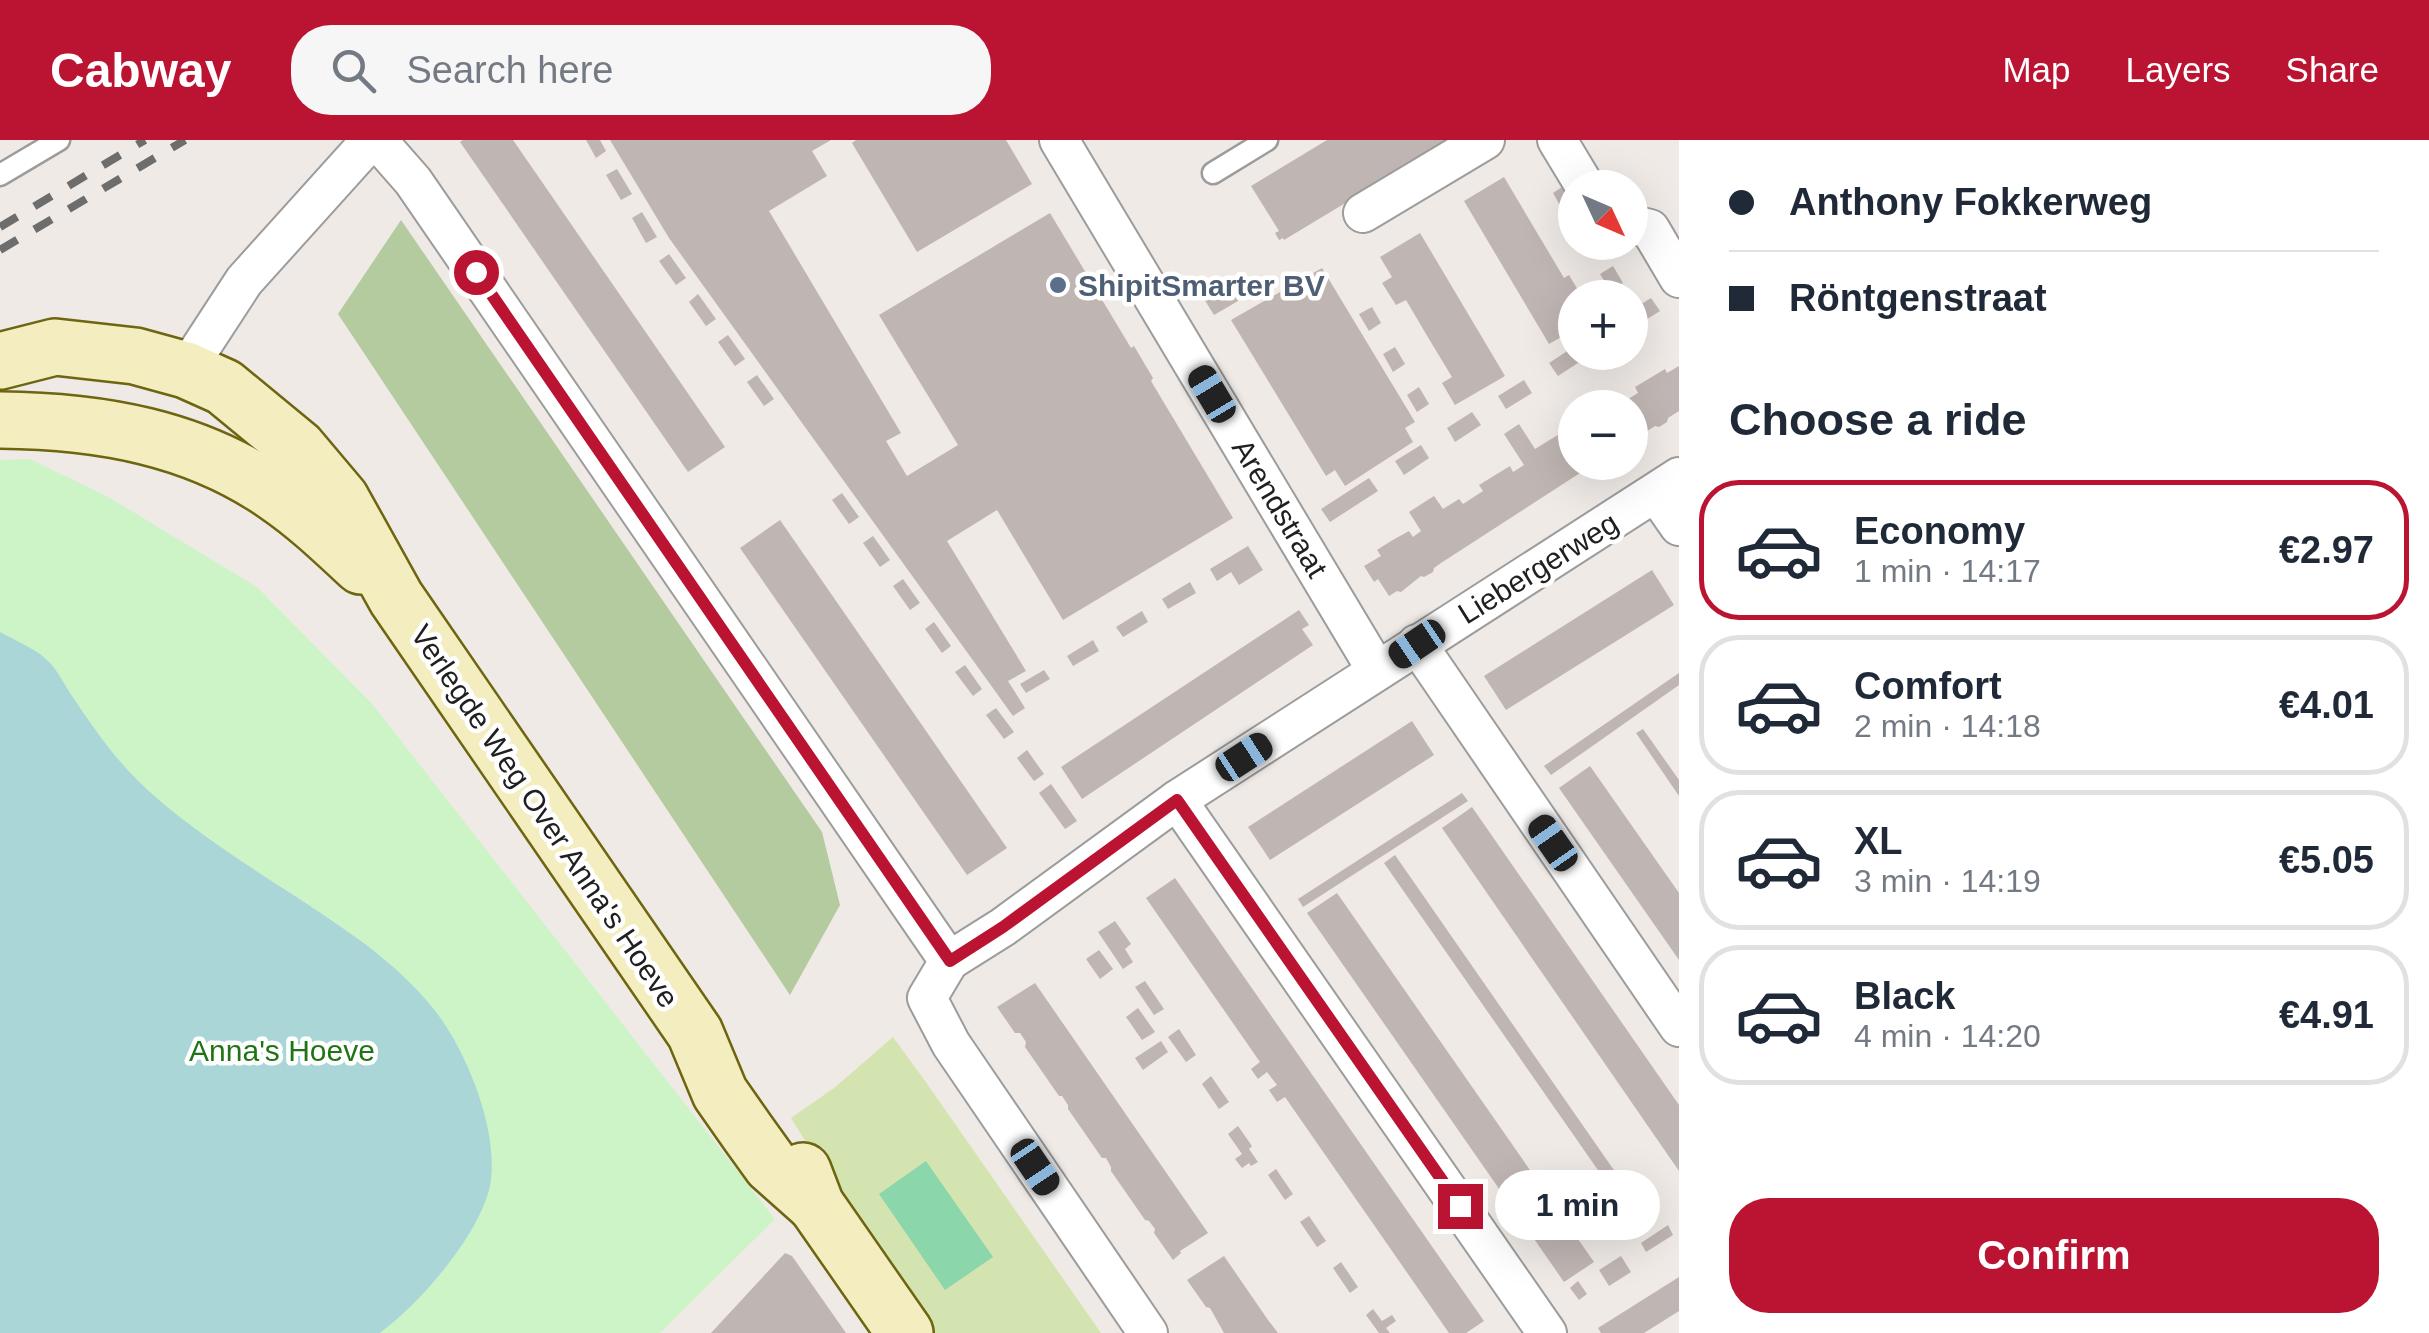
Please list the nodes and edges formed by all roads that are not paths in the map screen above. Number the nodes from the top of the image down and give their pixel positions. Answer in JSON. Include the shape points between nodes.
{"nodes":[{"id":1,"x":59,"y":140,"type":"edge"},
{"id":2,"x":374,"y":140,"type":"edge"},
{"id":3,"x":1059,"y":140,"type":"edge"},
{"id":4,"x":1267,"y":140,"type":"edge"},
{"id":5,"x":1485,"y":140,"type":"edge"},
{"id":6,"x":1557,"y":140,"type":"edge"},
{"id":7,"x":1575,"y":170,"type":"edge"},
{"id":8,"x":1214,"y":173,"type":"dead end"},
{"id":9,"x":0,"y":175,"type":"edge"},
{"id":10,"x":1363,"y":213,"type":"dead end"},
{"id":11,"x":1648,"y":228,"type":"edge"},
{"id":12,"x":1679,"y":278,"type":"edge"},
{"id":13,"x":0,"y":361,"type":"edge"},
{"id":14,"x":160,"y":363,"type":"junction"},
{"id":15,"x":243,"y":402,"type":"junction"},
{"id":16,"x":0,"y":420,"type":"edge"},
{"id":17,"x":108,"y":428,"type":"junction"},
{"id":18,"x":214,"y":458,"type":"junction"},
{"id":19,"x":1668,"y":485,"type":"edge"},
{"id":20,"x":1679,"y":526,"type":"edge"},
{"id":21,"x":396,"y":598,"type":"junction"},
{"id":22,"x":1417,"y":644,"type":"junction"},
{"id":23,"x":1377,"y":671,"type":"junction"},
{"id":24,"x":1177,"y":800,"type":"junction"},
{"id":25,"x":950,"y":961,"type":"junction"},
{"id":26,"x":1679,"y":1026,"type":"edge"},
{"id":27,"x":905,"y":1333,"type":"edge"},
{"id":28,"x":1148,"y":1333,"type":"edge"},
{"id":29,"x":1547,"y":1333,"type":"edge"}],
"edges":[{"from":1,"to":9,"type":"lane"},
{"from":2,"to":14,"type":"street"},
{"from":2,"to":25,"type":"street","via":[[413,180]]},
{"from":3,"to":23,"type":"street","name":"Arendstraat"},
{"from":4,"to":8,"type":"lane"},
{"from":5,"to":10,"type":"street"},
{"from":6,"to":7,"type":"street"},
{"from":11,"to":12,"type":"street"},
{"from":13,"to":14,"type":"main road","name":"Verlegde Weg Over Anna's Hoeve","via":[[55,347]]},
{"from":14,"to":15,"type":"main road","name":"Verlegde Weg Over Anna's Hoeve"},
{"from":14,"to":17,"type":"main road","via":[[108,370],[95,392]]},
{"from":15,"to":18,"type":"main road","via":[[246,433]]},
{"from":15,"to":21,"type":"main road","name":"Verlegde Weg Over Anna's Hoeve","via":[[298,448],[341,499]]},
{"from":16,"to":17,"type":"main road","name":"Verlegde Weg Over Anna's Hoeve"},
{"from":17,"to":18,"type":"main road","name":"Verlegde Weg Over Anna's Hoeve"},
{"from":18,"to":21,"type":"main road","name":"Verlegde Weg Over Anna's Hoeve","via":[[303,514]]},
{"from":19,"to":20,"type":"street"},
{"from":19,"to":22,"type":"street","name":"Liebergerweg"},
{"from":21,"to":27,"type":"main road","name":"Verlegde Weg Over Anna's Hoeve","via":[[695,1033],[743,1074],[773,1115],[816,1205]]},
{"from":22,"to":23,"type":"street","name":"Liebergerweg"},
{"from":22,"to":26,"type":"street"},
{"from":23,"to":24,"type":"street","name":"Liebergerweg"},
{"from":24,"to":25,"type":"street","name":"Liebergerweg"},
{"from":24,"to":29,"type":"street"},
{"from":25,"to":28,"type":"street","via":[[927,998],[951,1044]]}]}
